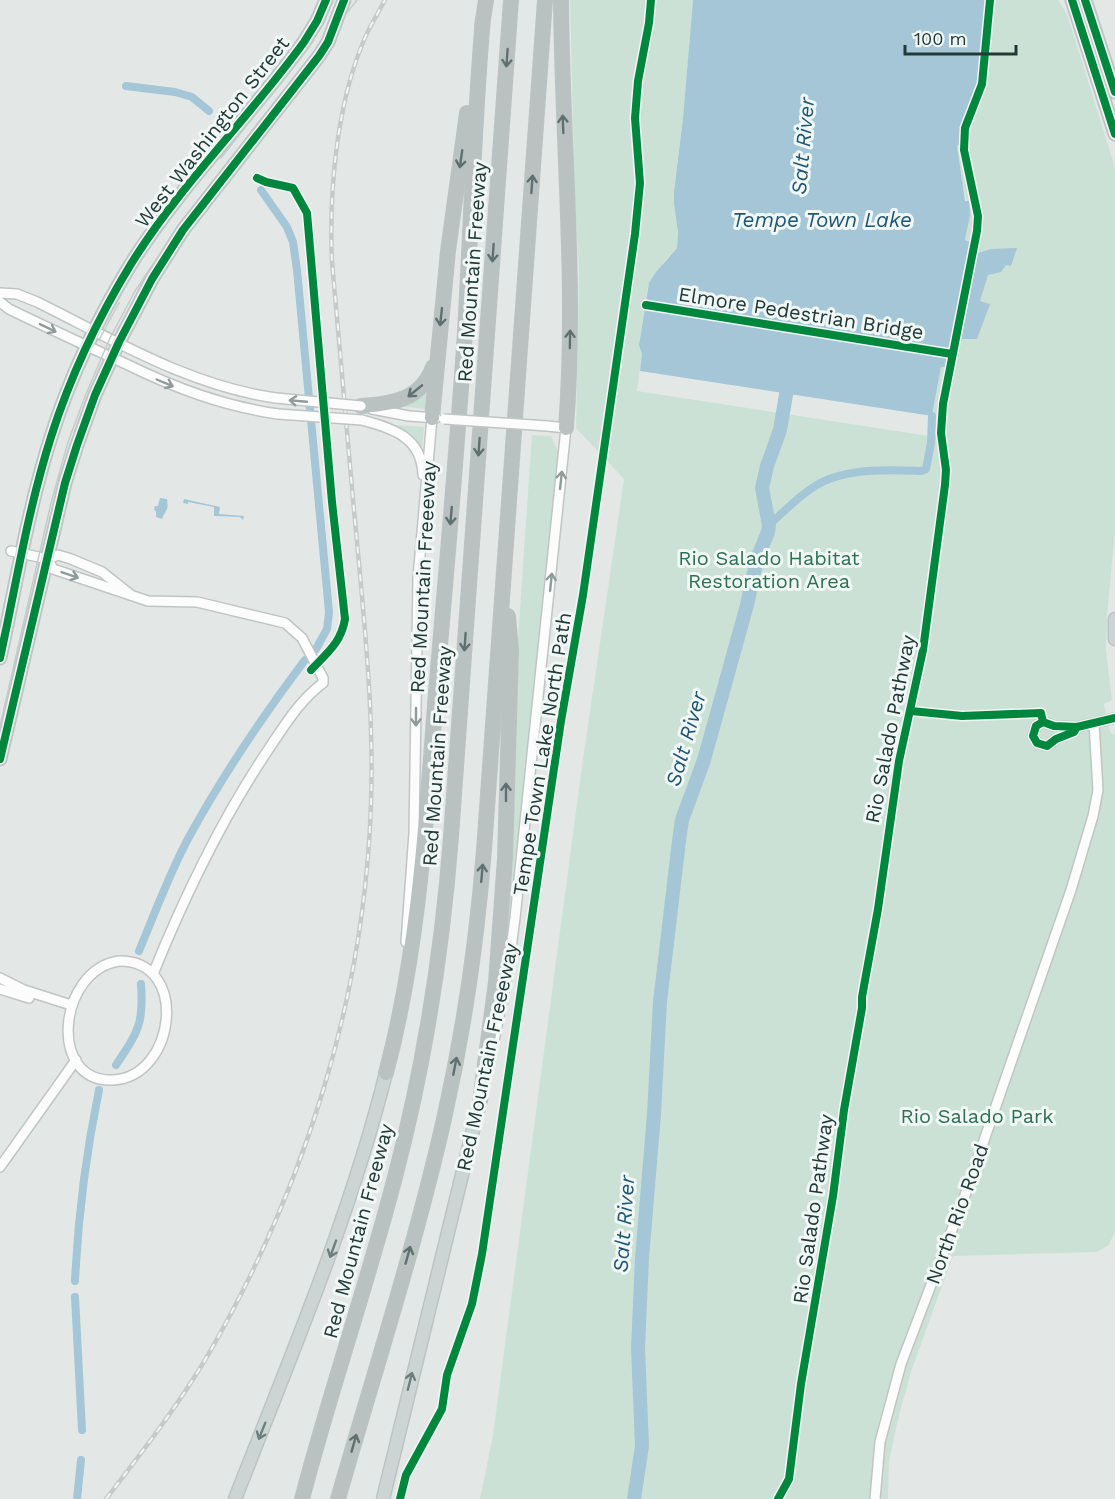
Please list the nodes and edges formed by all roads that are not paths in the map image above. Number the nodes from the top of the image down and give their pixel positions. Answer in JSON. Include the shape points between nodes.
{"nodes":[{"id":1,"x":326,"y":0,"type":"edge"},
{"id":2,"x":344,"y":0,"type":"edge"},
{"id":3,"x":486,"y":0,"type":"edge"},
{"id":4,"x":511,"y":0,"type":"edge"},
{"id":5,"x":545,"y":0,"type":"edge"},
{"id":6,"x":561,"y":0,"type":"edge"},
{"id":7,"x":1072,"y":0,"type":"edge"},
{"id":8,"x":1085,"y":0,"type":"edge"},
{"id":9,"x":483,"y":18,"type":"junction"},
{"id":10,"x":1115,"y":92,"type":"edge"},
{"id":11,"x":1115,"y":134,"type":"edge"},
{"id":12,"x":0,"y":293,"type":"edge"},
{"id":13,"x":0,"y":302,"type":"edge"},
{"id":14,"x":94,"y":330,"type":"junction"},
{"id":15,"x":438,"y":341,"type":"junction"},
{"id":16,"x":119,"y":342,"type":"junction"},
{"id":17,"x":87,"y":347,"type":"junction"},
{"id":18,"x":112,"y":358,"type":"junction"},
{"id":19,"x":361,"y":413,"type":"junction"},
{"id":20,"x":438,"y":418,"type":"junction"},
{"id":21,"x":566,"y":428,"type":"junction"},
{"id":22,"x":421,"y":532,"type":"junction"},
{"id":23,"x":16,"y":552,"type":"junction"},
{"id":24,"x":48,"y":559,"type":"junction"},
{"id":25,"x":504,"y":569,"type":"junction"},
{"id":26,"x":133,"y":597,"type":"junction"},
{"id":27,"x":1115,"y":619,"type":"edge"},
{"id":28,"x":1115,"y":639,"type":"edge"},
{"id":29,"x":0,"y":658,"type":"edge"},
{"id":30,"x":1115,"y":718,"type":"edge"},
{"id":31,"x":1094,"y":723,"type":"junction"},
{"id":32,"x":1054,"y":726,"type":"junction"},
{"id":33,"x":1077,"y":727,"type":"junction"},
{"id":34,"x":1056,"y":739,"type":"junction"},
{"id":35,"x":0,"y":759,"type":"edge"},
{"id":36,"x":153,"y":974,"type":"junction"},
{"id":37,"x":0,"y":978,"type":"edge"},
{"id":38,"x":0,"y":989,"type":"edge"},
{"id":39,"x":71,"y":1008,"type":"junction"},
{"id":40,"x":76,"y":1060,"type":"junction"},
{"id":41,"x":386,"y":1073,"type":"junction"},
{"id":42,"x":480,"y":1101,"type":"junction"},
{"id":43,"x":0,"y":1167,"type":"edge"},
{"id":44,"x":235,"y":1499,"type":"edge"},
{"id":45,"x":300,"y":1499,"type":"edge"},
{"id":46,"x":338,"y":1499,"type":"edge"},
{"id":47,"x":382,"y":1499,"type":"edge"},
{"id":48,"x":875,"y":1499,"type":"edge"}],
"edges":[{"from":1,"to":14,"type":"main road","name":"West Washington Street","via":[[296,53],[143,246]]},
{"from":2,"to":16,"type":"main road","name":"West Washington Street","via":[[319,56],[183,230]]},
{"from":3,"to":9,"type":"highway"},
{"from":4,"to":45,"type":"highway","name":"Red Mountain Freeway","one_way":true,"via":[[451,837],[437,969],[420,1067],[394,1179]]},
{"from":25,"to":5,"type":"highway","one_way":true},
{"from":21,"to":6,"type":"highway","one_way":true,"via":[[571,300]]},
{"from":7,"to":11,"type":"main road"},
{"from":8,"to":10,"type":"main road"},
{"from":9,"to":15,"type":"highway","one_way":true},
{"from":9,"to":41,"type":"highway","one_way":true,"via":[[459,411],[424,842],[408,970]]},
{"from":12,"to":14,"type":"street","via":[[17,294]]},
{"from":13,"to":17,"type":"street","one_way":true},
{"from":14,"to":16,"type":"street"},
{"from":14,"to":17,"type":"main road","name":"West Washington Street"},
{"from":15,"to":19,"type":"highway","one_way":true,"via":[[433,368],[419,390],[395,403]]},
{"from":15,"to":20,"type":"highway"},
{"from":16,"to":18,"type":"main road","name":"West Washington Street"},
{"from":19,"to":16,"type":"street","one_way":true,"bridge":true,"via":[[219,387]]},
{"from":17,"to":18,"type":"street"},
{"from":17,"to":23,"type":"main road","name":"West Washington Street","via":[[51,436]]},
{"from":18,"to":19,"type":"street","one_way":true,"bridge":true,"via":[[203,398],[241,407],[278,414]]},
{"from":18,"to":24,"type":"main road","name":"West Washington Street","via":[[77,445]]},
{"from":19,"to":20,"type":"street"},
{"from":19,"to":22,"type":"street","via":[[395,430],[417,452],[423,469]]},
{"from":20,"to":21,"type":"street","bridge":true},
{"from":20,"to":22,"type":"street","name":"Red Mountain Freeeway"},
{"from":42,"to":21,"type":"street","name":"Red Mountain Freeeway","one_way":true,"via":[[513,936]]},
{"from":22,"to":41,"type":"street","name":"Red Mountain Freeeway","one_way":true,"via":[[413,866],[405,952]]},
{"from":23,"to":24,"type":"street"},
{"from":23,"to":29,"type":"main road","name":"West Washington Street"},
{"from":24,"to":26,"type":"street","one_way":true,"via":[[53,569]]},
{"from":24,"to":26,"type":"street","via":[[58,555],[84,564],[120,584]]},
{"from":24,"to":35,"type":"main road","name":"West Washington Street"},
{"from":42,"to":25,"type":"highway","one_way":true,"via":[[496,982],[505,858],[511,651]]},
{"from":46,"to":25,"type":"highway","one_way":true,"via":[[425,1195],[460,1037],[482,876]]},
{"from":26,"to":36,"type":"street","via":[[152,602],[197,602],[276,620],[291,627],[305,643],[323,683],[291,716],[239,794],[203,860]]},
{"from":27,"to":28,"type":"main road"},
{"from":30,"to":31,"type":"street"},
{"from":31,"to":33,"type":"street"},
{"from":31,"to":48,"type":"street","name":"North Rio Road","via":[[1098,790],[1093,816],[964,1198],[901,1364],[880,1442]]},
{"from":32,"to":33,"type":"street"},
{"from":32,"to":34,"type":"street"},
{"from":32,"to":34,"type":"street","via":[[1039,724],[1033,736],[1043,746]]},
{"from":33,"to":34,"type":"street"},
{"from":36,"to":39,"type":"street","via":[[141,965],[119,961],[102,967],[84,981]]},
{"from":36,"to":40,"type":"street","via":[[164,993],[167,1020],[157,1050],[126,1078],[106,1079],[85,1071]]},
{"from":37,"to":39,"type":"street"},
{"from":38,"to":39,"type":"street"},
{"from":39,"to":40,"type":"street","via":[[68,1037]]},
{"from":40,"to":43,"type":"street"},
{"from":41,"to":44,"type":"main road","name":"Red Mountain Freeeway","one_way":true,"via":[[336,1240]]},
{"from":47,"to":42,"type":"main road","name":"Red Mountain Freeeway","one_way":true}]}
